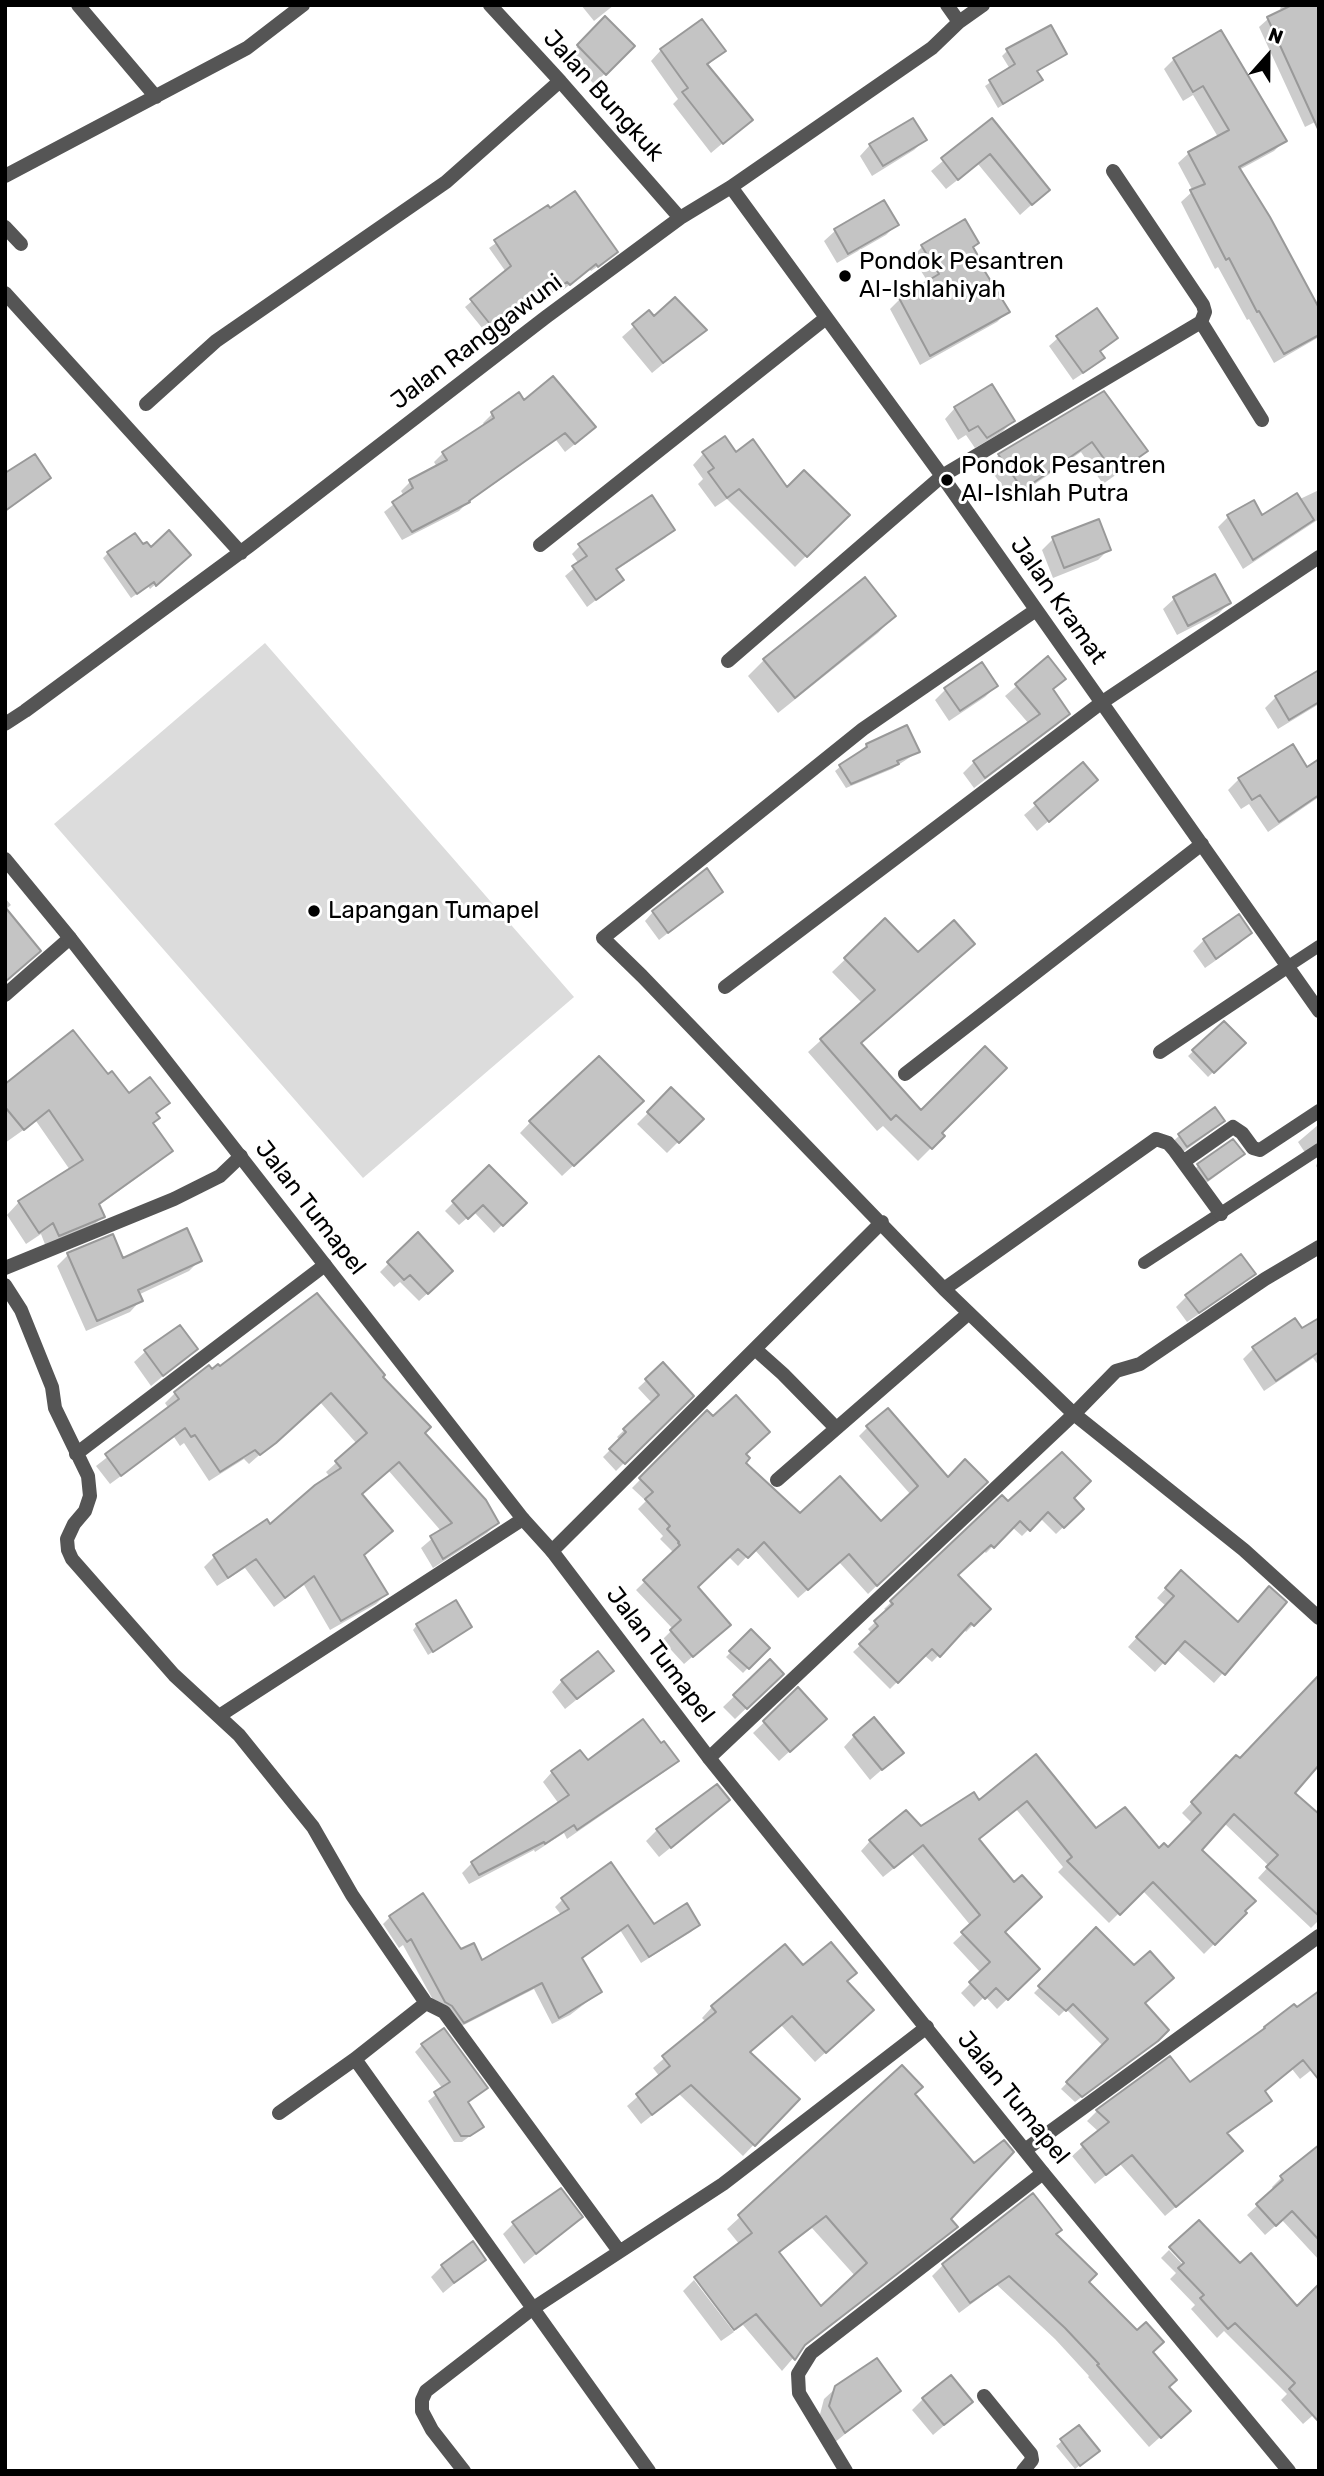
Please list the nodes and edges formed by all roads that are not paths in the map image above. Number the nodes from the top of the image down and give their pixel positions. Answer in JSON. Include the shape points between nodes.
{"nodes":[{"id":1,"x":78,"y":5,"type":"edge"},
{"id":2,"x":303,"y":5,"type":"edge"},
{"id":3,"x":490,"y":5,"type":"edge"},
{"id":4,"x":947,"y":5,"type":"edge"},
{"id":5,"x":983,"y":5,"type":"edge"},
{"id":6,"x":959,"y":22,"type":"junction"},
{"id":7,"x":560,"y":81,"type":"junction"},
{"id":8,"x":156,"y":97,"type":"junction"},
{"id":9,"x":1113,"y":171,"type":"dead end"},
{"id":10,"x":5,"y":176,"type":"edge"},
{"id":11,"x":731,"y":187,"type":"junction"},
{"id":12,"x":680,"y":218,"type":"junction"},
{"id":13,"x":5,"y":227,"type":"edge"},
{"id":14,"x":21,"y":244,"type":"dead end"},
{"id":15,"x":5,"y":293,"type":"edge"},
{"id":16,"x":826,"y":318,"type":"junction"},
{"id":17,"x":1201,"y":322,"type":"junction"},
{"id":18,"x":146,"y":404,"type":"dead end"},
{"id":19,"x":1262,"y":420,"type":"dead end"},
{"id":20,"x":942,"y":476,"type":"junction"},
{"id":21,"x":540,"y":545,"type":"dead end"},
{"id":22,"x":245,"y":550,"type":"junction"},
{"id":23,"x":1319,"y":557,"type":"edge"},
{"id":24,"x":1036,"y":610,"type":"junction"},
{"id":25,"x":728,"y":662,"type":"dead end"},
{"id":26,"x":1101,"y":703,"type":"junction"},
{"id":27,"x":5,"y":724,"type":"edge"},
{"id":28,"x":1202,"y":844,"type":"junction"},
{"id":29,"x":5,"y":859,"type":"edge"},
{"id":30,"x":70,"y":938,"type":"junction"},
{"id":31,"x":1319,"y":946,"type":"edge"},
{"id":32,"x":1287,"y":967,"type":"junction"},
{"id":33,"x":724,"y":987,"type":"dead end"},
{"id":34,"x":5,"y":995,"type":"edge"},
{"id":35,"x":1319,"y":1011,"type":"edge"},
{"id":36,"x":1160,"y":1052,"type":"dead end"},
{"id":37,"x":905,"y":1074,"type":"dead end"},
{"id":38,"x":1319,"y":1111,"type":"edge"},
{"id":39,"x":1319,"y":1149,"type":"edge"},
{"id":40,"x":241,"y":1156,"type":"junction"},
{"id":41,"x":1183,"y":1161,"type":"junction"},
{"id":42,"x":1221,"y":1214,"type":"junction"},
{"id":43,"x":882,"y":1223,"type":"junction"},
{"id":44,"x":1319,"y":1247,"type":"edge"},
{"id":45,"x":1144,"y":1263,"type":"dead end"},
{"id":46,"x":326,"y":1265,"type":"junction"},
{"id":47,"x":5,"y":1268,"type":"edge"},
{"id":48,"x":5,"y":1284,"type":"edge"},
{"id":49,"x":944,"y":1289,"type":"junction"},
{"id":50,"x":969,"y":1313,"type":"junction"},
{"id":51,"x":755,"y":1349,"type":"junction"},
{"id":52,"x":1074,"y":1414,"type":"junction"},
{"id":53,"x":836,"y":1428,"type":"junction"},
{"id":54,"x":76,"y":1454,"type":"junction"},
{"id":55,"x":777,"y":1480,"type":"dead end"},
{"id":56,"x":523,"y":1519,"type":"junction"},
{"id":57,"x":552,"y":1551,"type":"junction"},
{"id":58,"x":1319,"y":1618,"type":"edge"},
{"id":59,"x":219,"y":1716,"type":"junction"},
{"id":60,"x":709,"y":1758,"type":"junction"},
{"id":61,"x":1319,"y":1936,"type":"edge"},
{"id":62,"x":426,"y":2003,"type":"junction"},
{"id":63,"x":926,"y":2027,"type":"junction"},
{"id":64,"x":355,"y":2059,"type":"junction"},
{"id":65,"x":279,"y":2113,"type":"dead end"},
{"id":66,"x":1025,"y":2150,"type":"junction"},
{"id":67,"x":1043,"y":2173,"type":"junction"},
{"id":68,"x":619,"y":2251,"type":"junction"},
{"id":69,"x":532,"y":2309,"type":"junction"},
{"id":70,"x":984,"y":2396,"type":"dead end"},
{"id":71,"x":464,"y":2471,"type":"edge"},
{"id":72,"x":649,"y":2471,"type":"edge"},
{"id":73,"x":846,"y":2471,"type":"edge"},
{"id":74,"x":1023,"y":2471,"type":"edge"},
{"id":75,"x":1289,"y":2471,"type":"edge"}],
"edges":[{"from":1,"to":8,"type":"street"},
{"from":2,"to":8,"type":"street","via":[[247,48]]},
{"from":3,"to":7,"type":"street","name":"Jalan Bungkuk"},
{"from":4,"to":6,"type":"street"},
{"from":5,"to":6,"type":"street","name":"Jalan Ranggawuni"},
{"from":6,"to":11,"type":"street","name":"Jalan Ranggawuni","via":[[932,48]]},
{"from":7,"to":12,"type":"street","name":"Jalan Bungkuk"},
{"from":7,"to":18,"type":"street","via":[[446,182],[216,341]]},
{"from":8,"to":10,"type":"street"},
{"from":9,"to":17,"type":"street","via":[[1203,305]]},
{"from":11,"to":12,"type":"street","name":"Jalan Ranggawuni"},
{"from":11,"to":16,"type":"street","name":"Jalan Kramat"},
{"from":12,"to":22,"type":"street","name":"Jalan Ranggawuni"},
{"from":13,"to":14,"type":"street"},
{"from":15,"to":22,"type":"street"},
{"from":16,"to":20,"type":"street","name":"Jalan Kramat"},
{"from":16,"to":21,"type":"street"},
{"from":17,"to":19,"type":"street"},
{"from":17,"to":20,"type":"street"},
{"from":20,"to":24,"type":"street","name":"Jalan Kramat"},
{"from":20,"to":25,"type":"street"},
{"from":22,"to":27,"type":"street","name":"Jalan Ranggawuni"},
{"from":23,"to":26,"type":"street"},
{"from":24,"to":26,"type":"street","name":"Jalan Kramat"},
{"from":24,"to":43,"type":"street","via":[[863,729],[603,938]]},
{"from":26,"to":28,"type":"street","name":"Jalan Kramat"},
{"from":26,"to":33,"type":"street"},
{"from":28,"to":32,"type":"street","name":"Jalan Kramat"},
{"from":28,"to":37,"type":"street"},
{"from":29,"to":30,"type":"street","name":"Jalan Tumapel"},
{"from":30,"to":34,"type":"street"},
{"from":30,"to":40,"type":"street","name":"Jalan Tumapel"},
{"from":31,"to":32,"type":"lane"},
{"from":32,"to":35,"type":"street","name":"Jalan Kramat"},
{"from":32,"to":36,"type":"street"},
{"from":38,"to":41,"type":"street","via":[[1259,1150],[1233,1127]]},
{"from":39,"to":42,"type":"lane"},
{"from":40,"to":46,"type":"street","name":"Jalan Tumapel"},
{"from":40,"to":47,"type":"street","via":[[220,1176],[174,1199]]},
{"from":41,"to":42,"type":"street"},
{"from":41,"to":49,"type":"street","via":[[1168,1143],[1156,1139]]},
{"from":42,"to":45,"type":"lane"},
{"from":43,"to":49,"type":"street"},
{"from":43,"to":51,"type":"street"},
{"from":44,"to":52,"type":"street","via":[[1140,1364],[1116,1371]]},
{"from":46,"to":54,"type":"street"},
{"from":46,"to":56,"type":"street","name":"Jalan Tumapel"},
{"from":48,"to":54,"type":"street","via":[[21,1310]]},
{"from":49,"to":50,"type":"street"},
{"from":50,"to":52,"type":"street"},
{"from":50,"to":53,"type":"street"},
{"from":51,"to":53,"type":"street"},
{"from":51,"to":57,"type":"street"},
{"from":52,"to":58,"type":"street","via":[[1244,1550]]},
{"from":52,"to":60,"type":"street"},
{"from":53,"to":55,"type":"street"},
{"from":54,"to":59,"type":"street","via":[[88,1476],[90,1496],[67,1539],[72,1559],[174,1675]]},
{"from":56,"to":57,"type":"street","name":"Jalan Tumapel"},
{"from":56,"to":59,"type":"street"},
{"from":57,"to":60,"type":"street","name":"Jalan Tumapel"},
{"from":59,"to":62,"type":"street","via":[[313,1827],[352,1895]]},
{"from":60,"to":63,"type":"street","name":"Jalan Tumapel"},
{"from":61,"to":66,"type":"street"},
{"from":62,"to":64,"type":"street"},
{"from":62,"to":68,"type":"street","via":[[444,2012]]},
{"from":63,"to":66,"type":"street","name":"Jalan Tumapel"},
{"from":63,"to":68,"type":"street","via":[[723,2184]]},
{"from":64,"to":65,"type":"street"},
{"from":64,"to":69,"type":"street"},
{"from":66,"to":67,"type":"street","name":"Jalan Tumapel"},
{"from":67,"to":73,"type":"street","via":[[811,2353],[798,2374],[799,2393]]},
{"from":67,"to":75,"type":"street","name":"Jalan Tumapel"},
{"from":68,"to":69,"type":"street"},
{"from":69,"to":71,"type":"street","via":[[426,2391],[422,2400],[432,2430]]},
{"from":69,"to":72,"type":"street"},
{"from":70,"to":74,"type":"street","via":[[1031,2454]]}]}
